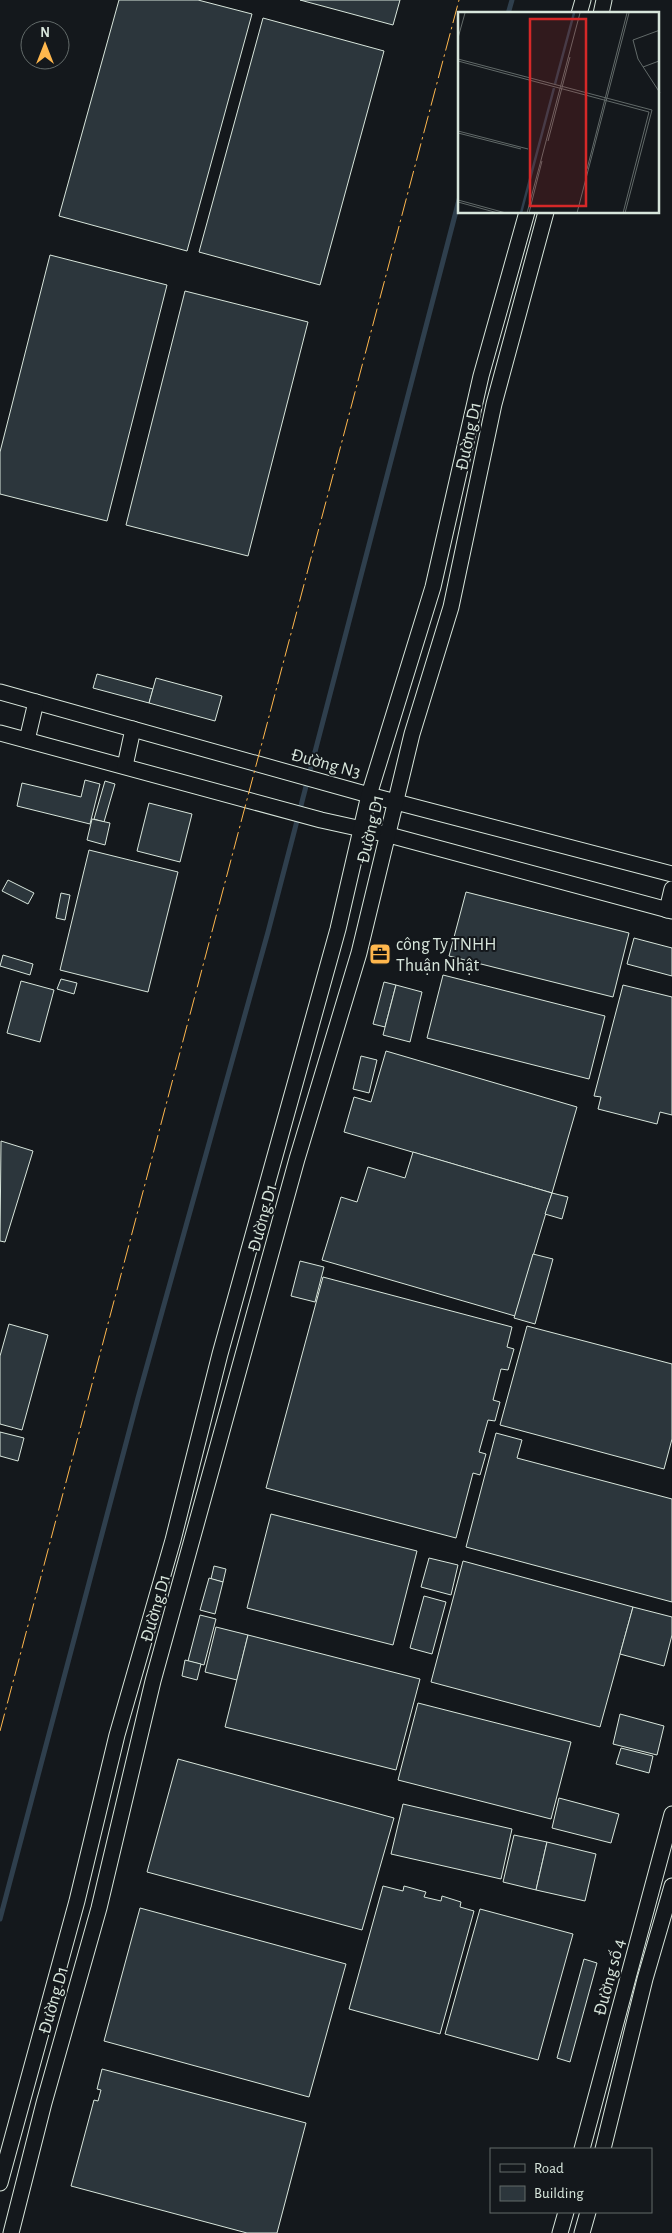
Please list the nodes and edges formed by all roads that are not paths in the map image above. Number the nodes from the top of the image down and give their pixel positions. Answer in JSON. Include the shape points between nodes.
{"nodes":[{"id":1,"x":526,"y":214,"type":"edge"},
{"id":2,"x":545,"y":214,"type":"edge"},
{"id":3,"x":0,"y":692,"type":"edge"},
{"id":4,"x":36,"y":702,"type":"junction"},
{"id":5,"x":134,"y":729,"type":"junction"},
{"id":6,"x":0,"y":732,"type":"edge"},
{"id":7,"x":27,"y":740,"type":"junction"},
{"id":8,"x":125,"y":766,"type":"junction"},
{"id":9,"x":369,"y":795,"type":"junction"},
{"id":10,"x":395,"y":801,"type":"junction"},
{"id":11,"x":361,"y":830,"type":"junction"},
{"id":12,"x":389,"y":835,"type":"junction"},
{"id":13,"x":672,"y":874,"type":"edge"},
{"id":14,"x":672,"y":889,"type":"edge"},
{"id":15,"x":669,"y":910,"type":"edge"},
{"id":16,"x":275,"y":1154,"type":"junction"},
{"id":17,"x":297,"y":1160,"type":"junction"},
{"id":18,"x":672,"y":1814,"type":"edge"},
{"id":19,"x":672,"y":1886,"type":"edge"},
{"id":20,"x":77,"y":1901,"type":"junction"},
{"id":21,"x":99,"y":1908,"type":"junction"},
{"id":22,"x":23,"y":2098,"type":"junction"},
{"id":23,"x":44,"y":2103,"type":"junction"},
{"id":24,"x":582,"y":2148,"type":"edge"},
{"id":25,"x":603,"y":2148,"type":"edge"},
{"id":26,"x":0,"y":2183,"type":"edge"},
{"id":27,"x":566,"y":2213,"type":"edge"},
{"id":28,"x":588,"y":2213,"type":"edge"},
{"id":29,"x":11,"y":2233,"type":"edge"},
{"id":30,"x":560,"y":2233,"type":"edge"},
{"id":31,"x":582,"y":2233,"type":"edge"}],
"edges":[{"from":1,"to":9,"type":"street","name":"Đường D1","via":[[481,376],[433,587]]},
{"from":2,"to":10,"type":"street","name":"Đường D1","via":[[494,404],[451,607]]},
{"from":3,"to":4,"type":"street","name":"Đường N3"},
{"from":4,"to":5,"type":"street","name":"Đường N3"},
{"from":4,"to":7,"type":"street"},
{"from":5,"to":8,"type":"street"},
{"from":5,"to":9,"type":"street","name":"Đường N3"},
{"from":6,"to":7,"type":"street"},
{"from":7,"to":8,"type":"street"},
{"from":8,"to":11,"type":"street"},
{"from":9,"to":10,"type":"street","name":"Đường N3"},
{"from":9,"to":11,"type":"street","name":"Đường D1"},
{"from":10,"to":12,"type":"street","name":"Đường D1"},
{"from":10,"to":13,"type":"street","name":"Đường N3"},
{"from":11,"to":12,"type":"street"},
{"from":11,"to":16,"type":"street","name":"Đường D1","via":[[338,929]]},
{"from":12,"to":15,"type":"street"},
{"from":12,"to":17,"type":"street","name":"Đường D1","via":[[360,953]]},
{"from":14,"to":15,"type":"street"},
{"from":16,"to":17,"type":"street"},
{"from":16,"to":20,"type":"street","name":"Đường D1","via":[[118,1735]]},
{"from":17,"to":21,"type":"street","name":"Đường D1","via":[[153,1681]]},
{"from":18,"to":24,"type":"street","name":"Đường số 4"},
{"from":19,"to":25,"type":"street","name":"Đường số 4","via":[[645,1979]]},
{"from":20,"to":21,"type":"street"},
{"from":20,"to":22,"type":"street","name":"Đường D1"},
{"from":21,"to":23,"type":"street","name":"Đường D1"},
{"from":22,"to":23,"type":"street"},
{"from":22,"to":26,"type":"street","name":"Đường D1"},
{"from":23,"to":29,"type":"street","name":"Đường D1"},
{"from":27,"to":30,"type":"street"},
{"from":28,"to":31,"type":"street"}]}
